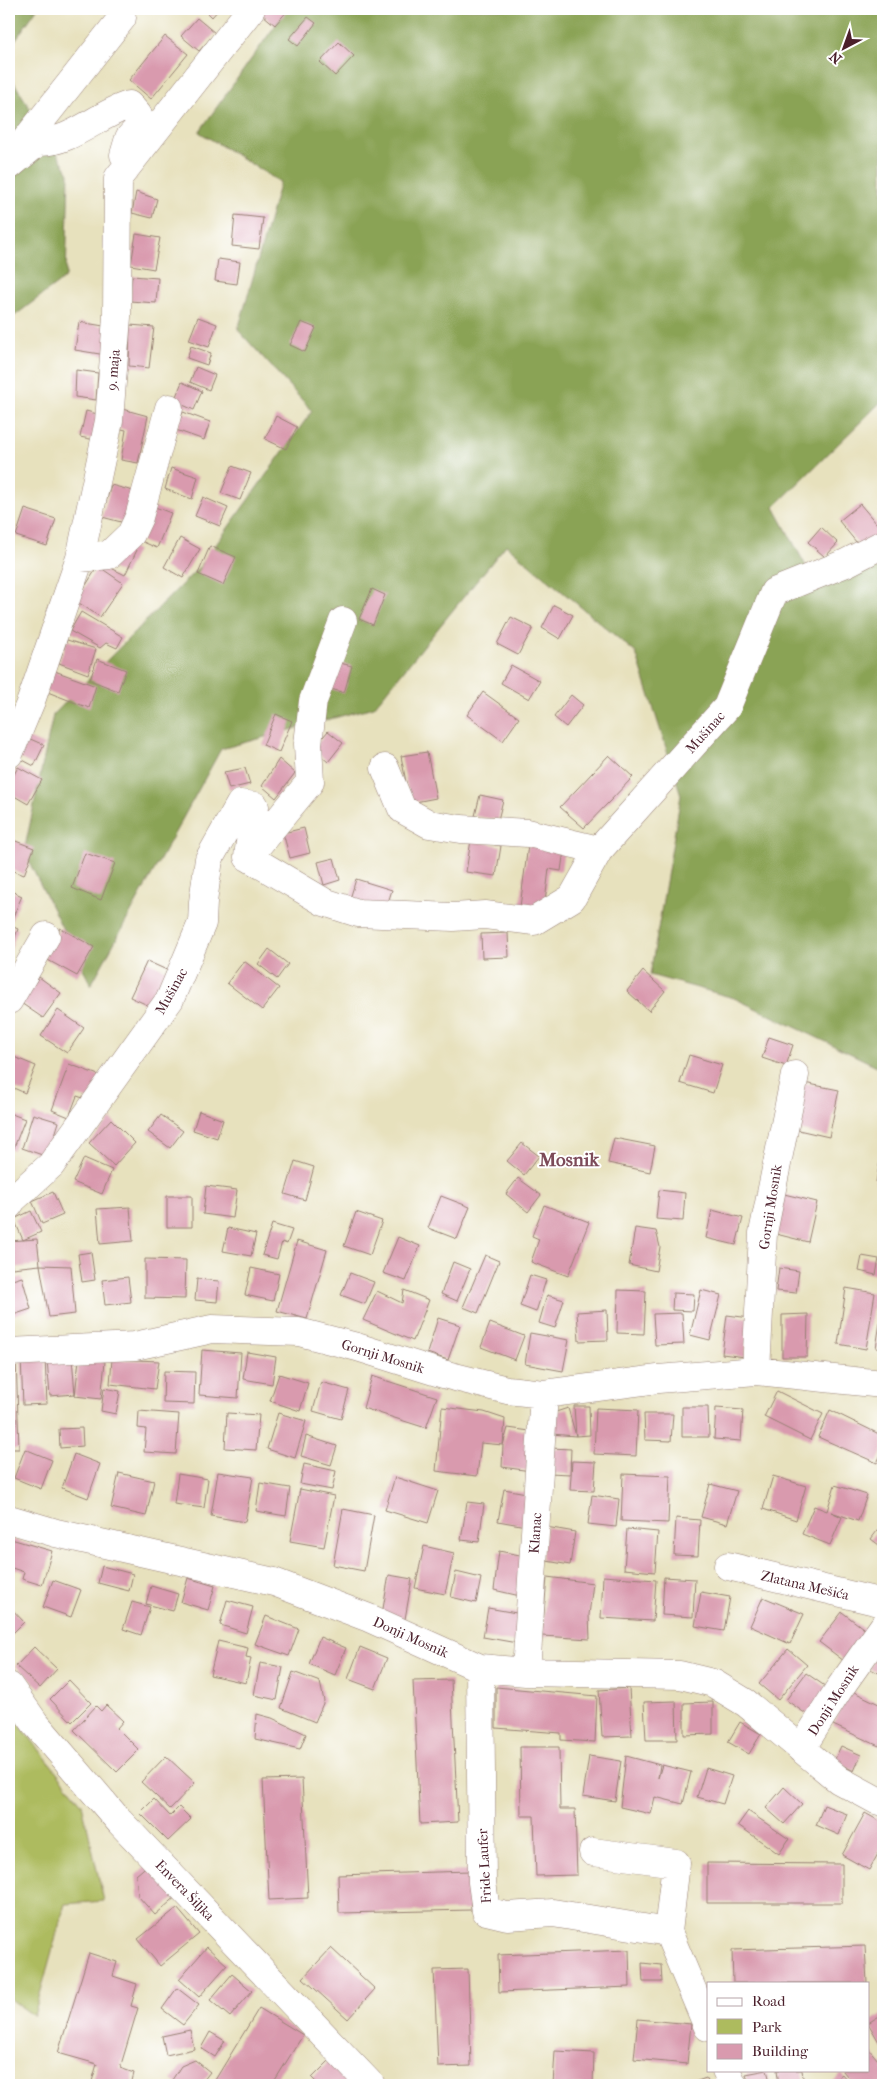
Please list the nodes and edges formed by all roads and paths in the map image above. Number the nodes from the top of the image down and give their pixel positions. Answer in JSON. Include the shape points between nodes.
{"nodes":[{"id":1,"x":252,"y":9,"type":"edge"},
{"id":2,"x":122,"y":18,"type":"dead end"},
{"id":3,"x":9,"y":164,"type":"edge"},
{"id":4,"x":118,"y":178,"type":"junction"},
{"id":5,"x":169,"y":408,"type":"dead end"},
{"id":6,"x":883,"y":544,"type":"edge"},
{"id":7,"x":80,"y":558,"type":"junction"},
{"id":8,"x":343,"y":621,"type":"dead end"},
{"id":9,"x":9,"y":754,"type":"edge"},
{"id":10,"x":385,"y":768,"type":"dead end"},
{"id":11,"x":599,"y":850,"type":"junction"},
{"id":12,"x":248,"y":857,"type":"junction"},
{"id":13,"x":46,"y":936,"type":"dead end"},
{"id":14,"x":9,"y":1000,"type":"edge"},
{"id":15,"x":795,"y":1076,"type":"dead end"},
{"id":16,"x":9,"y":1205,"type":"edge"},
{"id":17,"x":9,"y":1352,"type":"edge"},
{"id":18,"x":756,"y":1371,"type":"junction"},
{"id":19,"x":883,"y":1384,"type":"edge"},
{"id":20,"x":544,"y":1394,"type":"junction"},
{"id":21,"x":9,"y":1519,"type":"edge"},
{"id":22,"x":728,"y":1566,"type":"dead end"},
{"id":23,"x":883,"y":1603,"type":"edge"},
{"id":24,"x":883,"y":1627,"type":"edge"},
{"id":25,"x":480,"y":1668,"type":"junction"},
{"id":26,"x":526,"y":1672,"type":"junction"},
{"id":27,"x":9,"y":1686,"type":"edge"},
{"id":28,"x":801,"y":1749,"type":"junction"},
{"id":29,"x":883,"y":1802,"type":"edge"},
{"id":30,"x":593,"y":1852,"type":"dead end"},
{"id":31,"x":668,"y":1932,"type":"junction"},
{"id":32,"x":707,"y":2026,"type":"edge"},
{"id":33,"x":727,"y":2072,"type":"edge"},
{"id":34,"x":371,"y":2085,"type":"edge"},
{"id":35,"x":732,"y":2085,"type":"edge"}],
"edges":[{"from":1,"to":4,"type":"street"},
{"from":2,"to":3,"type":"street","name":"9. maja"},
{"from":3,"to":4,"type":"street","name":"9. maja","via":[[38,142],[53,143],[114,109],[129,105],[138,115],[140,126],[129,138]]},
{"from":4,"to":7,"type":"street","name":"9. maja","via":[[117,316],[109,421]]},
{"from":5,"to":7,"type":"street","via":[[139,517],[130,534],[109,555]]},
{"from":6,"to":11,"type":"street","name":"Mušinac","via":[[774,592],[727,707]]},
{"from":7,"to":9,"type":"street","name":"9. maja","via":[[31,701]]},
{"from":8,"to":12,"type":"street","via":[[313,701],[308,744],[310,782]]},
{"from":10,"to":11,"type":"street","via":[[402,809],[429,824],[528,833]]},
{"from":11,"to":12,"type":"street","name":"Mušinac","via":[[572,898],[534,921],[485,915],[453,917],[358,913],[324,902]]},
{"from":12,"to":16,"type":"street","name":"Mušinac","via":[[254,806],[240,804],[209,859],[202,923],[170,999],[51,1165]]},
{"from":13,"to":14,"type":"street"},
{"from":15,"to":18,"type":"street","name":"Gornji Mosnik","via":[[762,1233]]},
{"from":17,"to":20,"type":"street","name":"Gornji Mosnik","via":[[135,1346],[212,1328],[299,1332],[442,1374],[507,1390]]},
{"from":18,"to":19,"type":"street","name":"Gornji Mosnik"},
{"from":18,"to":20,"type":"street","name":"Gornji Mosnik","via":[[658,1379]]},
{"from":20,"to":26,"type":"street","name":"Klanac"},
{"from":21,"to":25,"type":"street","name":"Donji Mosnik","via":[[274,1582],[369,1618]]},
{"from":22,"to":23,"type":"street","name":"Zlatana Mešića"},
{"from":24,"to":28,"type":"street","name":"Donji Mosnik"},
{"from":25,"to":26,"type":"street","name":"Donji Mosnik"},
{"from":25,"to":31,"type":"street","name":"Fride Laufer","via":[[482,1882],[486,1911],[507,1916],[553,1913]]},
{"from":26,"to":28,"type":"street","name":"Donji Mosnik","via":[[680,1675],[713,1683],[746,1703]]},
{"from":27,"to":34,"type":"street","name":"Envera Šiljka","via":[[35,1723],[120,1822]]},
{"from":28,"to":29,"type":"street","name":"Donji Mosnik","via":[[839,1780]]},
{"from":30,"to":31,"type":"street","via":[[676,1863]]},
{"from":31,"to":32,"type":"street"},
{"from":33,"to":35,"type":"street"}]}
